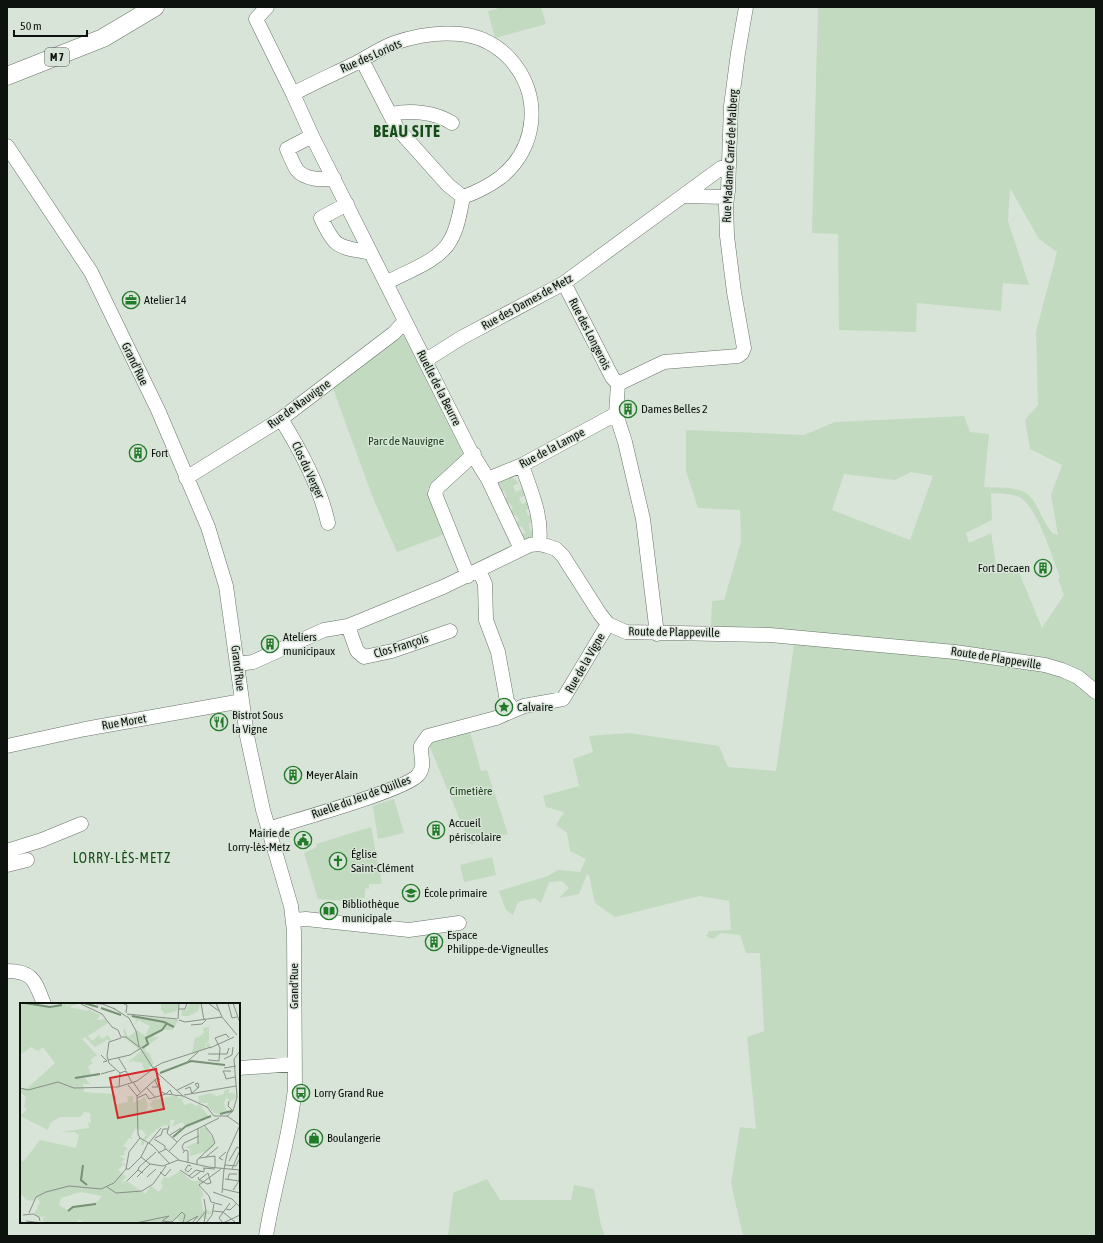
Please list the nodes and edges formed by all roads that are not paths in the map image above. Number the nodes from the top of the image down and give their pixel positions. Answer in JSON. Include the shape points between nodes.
{"nodes":[{"id":1,"x":155,"y":7,"type":"edge"},
{"id":2,"x":267,"y":7,"type":"edge"},
{"id":3,"x":746,"y":7,"type":"edge"},
{"id":4,"x":128,"y":22,"type":"junction"},
{"id":5,"x":362,"y":60,"type":"junction"},
{"id":6,"x":7,"y":65,"type":"edge"},
{"id":7,"x":7,"y":76,"type":"edge"},
{"id":8,"x":294,"y":94,"type":"junction"},
{"id":9,"x":391,"y":114,"type":"junction"},
{"id":10,"x":452,"y":123,"type":"dead end"},
{"id":11,"x":312,"y":136,"type":"junction"},
{"id":12,"x":7,"y":146,"type":"edge"},
{"id":13,"x":729,"y":167,"type":"junction"},
{"id":14,"x":334,"y":178,"type":"junction"},
{"id":15,"x":683,"y":196,"type":"junction"},
{"id":16,"x":463,"y":197,"type":"junction"},
{"id":17,"x":727,"y":197,"type":"junction"},
{"id":18,"x":346,"y":204,"type":"junction"},
{"id":19,"x":371,"y":253,"type":"junction"},
{"id":20,"x":386,"y":283,"type":"junction"},
{"id":21,"x":564,"y":283,"type":"junction"},
{"id":22,"x":405,"y":322,"type":"junction"},
{"id":23,"x":426,"y":360,"type":"junction"},
{"id":24,"x":618,"y":384,"type":"junction"},
{"id":25,"x":616,"y":414,"type":"junction"},
{"id":26,"x":281,"y":419,"type":"junction"},
{"id":27,"x":474,"y":454,"type":"junction"},
{"id":28,"x":522,"y":465,"type":"junction"},
{"id":29,"x":186,"y":478,"type":"junction"},
{"id":30,"x":488,"y":479,"type":"junction"},
{"id":31,"x":328,"y":523,"type":"dead end"},
{"id":32,"x":539,"y":544,"type":"junction"},
{"id":33,"x":521,"y":549,"type":"junction"},
{"id":34,"x":474,"y":573,"type":"junction"},
{"id":35,"x":608,"y":624,"type":"junction"},
{"id":36,"x":348,"y":626,"type":"junction"},
{"id":37,"x":450,"y":631,"type":"dead end"},
{"id":38,"x":657,"y":634,"type":"junction"},
{"id":39,"x":238,"y":664,"type":"junction"},
{"id":40,"x":1096,"y":692,"type":"edge"},
{"id":41,"x":242,"y":701,"type":"junction"},
{"id":42,"x":513,"y":710,"type":"junction"},
{"id":43,"x":7,"y":746,"type":"edge"},
{"id":44,"x":81,"y":824,"type":"dead end"},
{"id":45,"x":268,"y":829,"type":"junction"},
{"id":46,"x":7,"y":851,"type":"edge"},
{"id":47,"x":27,"y":860,"type":"dead end"},
{"id":48,"x":7,"y":865,"type":"edge"},
{"id":49,"x":458,"y":923,"type":"dead end"},
{"id":50,"x":293,"y":926,"type":"junction"},
{"id":51,"x":7,"y":971,"type":"edge"},
{"id":52,"x":44,"y":1003,"type":"edge"},
{"id":53,"x":296,"y":1064,"type":"junction"},
{"id":54,"x":240,"y":1068,"type":"edge"},
{"id":55,"x":266,"y":1236,"type":"edge"}],
"edges":[{"from":1,"to":4,"type":"main road","number":"M 7"},
{"from":2,"to":8,"type":"street","via":[[256,19]]},
{"from":3,"to":13,"type":"street","name":"Rue Madame Carré de Malberg","via":[[731,106]]},
{"from":4,"to":6,"type":"main road","number":"M 7"},
{"from":4,"to":7,"type":"main road","number":"M 7","via":[[103,38]]},
{"from":5,"to":8,"type":"street","name":"Rue des Loriots"},
{"from":5,"to":9,"type":"street"},
{"from":5,"to":16,"type":"street","name":"Rue des Loriots","via":[[393,43],[420,37],[460,34],[494,45],[515,64],[523,75],[530,96],[532,120],[528,136],[522,151],[502,176]]},
{"from":8,"to":11,"type":"street"},
{"from":9,"to":10,"type":"street","via":[[408,111],[443,117]]},
{"from":9,"to":16,"type":"street","via":[[397,128],[448,185]]},
{"from":11,"to":14,"type":"street"},
{"from":11,"to":14,"type":"street","via":[[287,149],[297,171],[320,179]]},
{"from":12,"to":29,"type":"street","name":"Grand'Rue","via":[[90,272],[158,410]]},
{"from":13,"to":15,"type":"street","name":"Rue des Dames de Metz","via":[[721,168]]},
{"from":13,"to":17,"type":"street","name":"Rue Madame Carré de Malberg"},
{"from":14,"to":18,"type":"street"},
{"from":15,"to":17,"type":"street"},
{"from":15,"to":21,"type":"street","name":"Rue des Dames de Metz"},
{"from":16,"to":20,"type":"street","via":[[454,234],[444,249]]},
{"from":17,"to":24,"type":"street","name":"Rue Madame Carré de Malberg","via":[[727,236],[734,292],[744,340],[742,353],[664,362]]},
{"from":18,"to":19,"type":"street"},
{"from":18,"to":19,"type":"street","via":[[321,218],[331,240],[341,246]]},
{"from":19,"to":20,"type":"street"},
{"from":20,"to":22,"type":"street"},
{"from":21,"to":23,"type":"street","name":"Rue des Dames de Metz","via":[[461,338]]},
{"from":21,"to":24,"type":"street","name":"Rue des Longerois"},
{"from":22,"to":23,"type":"street","name":"Ruelle de la Beurre"},
{"from":22,"to":26,"type":"street","name":"Rue de Nauvigne"},
{"from":23,"to":27,"type":"street","name":"Ruelle de la Beurre"},
{"from":24,"to":25,"type":"street"},
{"from":25,"to":28,"type":"street","name":"Rue de la Lampe"},
{"from":25,"to":38,"type":"street","via":[[643,519]]},
{"from":26,"to":29,"type":"street","name":"Rue de Nauvigne"},
{"from":26,"to":31,"type":"street","name":"Clos du Verger","via":[[296,444],[324,505]]},
{"from":27,"to":30,"type":"street","name":"Ruelle de la Beurre"},
{"from":27,"to":34,"type":"street","via":[[437,488],[435,494]]},
{"from":28,"to":30,"type":"street","name":"Rue de la Lampe"},
{"from":28,"to":32,"type":"street","via":[[537,510]]},
{"from":29,"to":39,"type":"street","name":"Grand'Rue","via":[[208,527],[220,564]]},
{"from":30,"to":33,"type":"street","name":"Ruelle de la Beurre"},
{"from":32,"to":33,"type":"street"},
{"from":32,"to":35,"type":"street","name":"Route de Plappeville","via":[[556,549],[563,556]]},
{"from":33,"to":34,"type":"street"},
{"from":34,"to":36,"type":"street"},
{"from":34,"to":42,"type":"street","via":[[485,584],[486,620],[498,652],[507,700]]},
{"from":35,"to":38,"type":"street","name":"Route de Plappeville","via":[[626,632]]},
{"from":35,"to":42,"type":"street","name":"Rue de la Vigne","via":[[563,700]]},
{"from":36,"to":37,"type":"street","name":"Clos François","via":[[357,651],[364,657],[392,651]]},
{"from":36,"to":39,"type":"street","via":[[324,630],[253,662]]},
{"from":38,"to":40,"type":"street","name":"Route de Plappeville","via":[[770,635],[954,652],[1062,670],[1078,677]]},
{"from":39,"to":41,"type":"street","name":"Grand'Rue"},
{"from":41,"to":43,"type":"street","name":"Rue Moret"},
{"from":41,"to":45,"type":"street","name":"Grand'Rue","via":[[258,791]]},
{"from":42,"to":45,"type":"street","name":"Ruelle du Jeu de Quilles","via":[[496,718],[428,736],[421,746],[421,770],[413,780]]},
{"from":44,"to":46,"type":"street"},
{"from":45,"to":50,"type":"street","name":"Grand'Rue","via":[[290,906]]},
{"from":47,"to":48,"type":"street"},
{"from":49,"to":50,"type":"street","via":[[409,930],[306,919]]},
{"from":50,"to":53,"type":"street","name":"Grand'Rue"},
{"from":51,"to":52,"type":"street","via":[[27,974],[34,979]]},
{"from":53,"to":54,"type":"street"},
{"from":53,"to":55,"type":"street","name":"Grand'Rue","via":[[293,1107]]}]}
